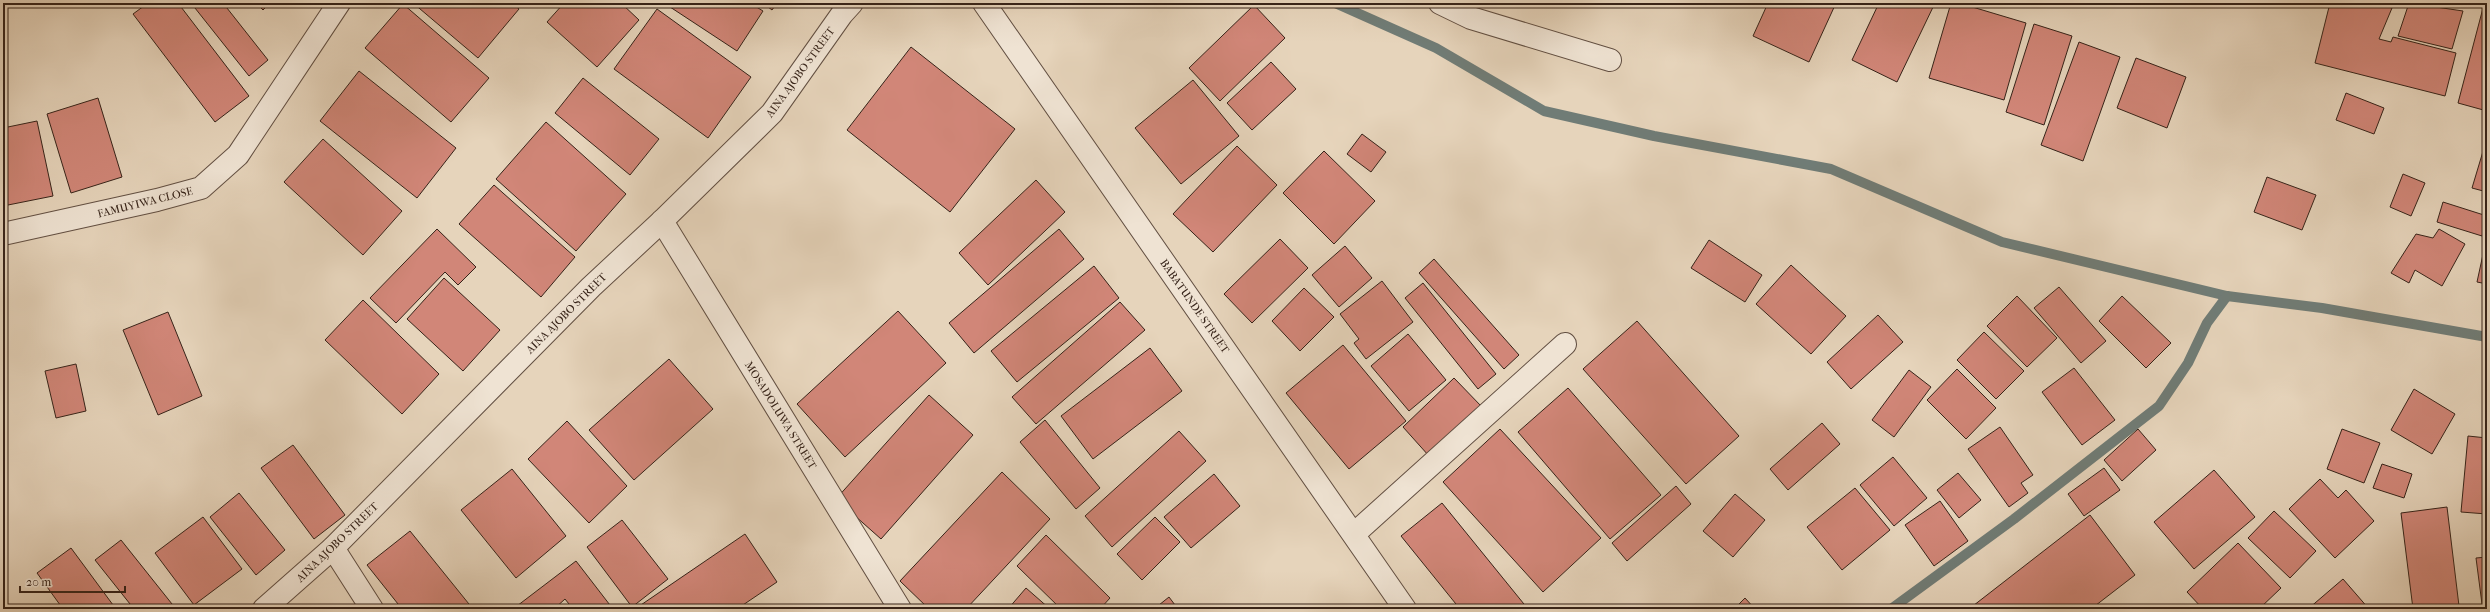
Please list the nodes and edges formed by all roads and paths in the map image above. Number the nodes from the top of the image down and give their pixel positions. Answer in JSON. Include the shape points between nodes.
{"nodes":[{"id":1,"x":339,"y":3,"type":"edge"},
{"id":2,"x":852,"y":3,"type":"edge"},
{"id":3,"x":984,"y":3,"type":"edge"},
{"id":4,"x":1440,"y":3,"type":"edge"},
{"id":5,"x":1610,"y":60,"type":"dead end"},
{"id":6,"x":662,"y":222,"type":"junction"},
{"id":7,"x":3,"y":234,"type":"edge"},
{"id":8,"x":1565,"y":344,"type":"dead end"},
{"id":9,"x":1354,"y":534,"type":"junction"},
{"id":10,"x":334,"y":548,"type":"junction"},
{"id":11,"x":264,"y":609,"type":"edge"},
{"id":12,"x":372,"y":609,"type":"edge"},
{"id":13,"x":900,"y":609,"type":"edge"},
{"id":14,"x":1405,"y":609,"type":"edge"}],
"edges":[{"from":1,"to":7,"type":"street","name":"FAMUYIWA CLOSE","via":[[238,155],[201,188]]},
{"from":2,"to":6,"type":"street","name":"AINA AJOBO STREET","via":[[772,114]]},
{"from":3,"to":9,"type":"street","name":"BABATUNDE STREET"},
{"from":4,"to":5,"type":"street","via":[[1471,18]]},
{"from":6,"to":10,"type":"street","name":"AINA AJOBO STREET","via":[[591,287]]},
{"from":6,"to":13,"type":"street","name":"MOSADOLUWA STREET"},
{"from":8,"to":9,"type":"street"},
{"from":9,"to":14,"type":"street","name":"BABATUNDE STREET"},
{"from":10,"to":11,"type":"street","name":"AINA AJOBO STREET"},
{"from":10,"to":12,"type":"street"}]}
